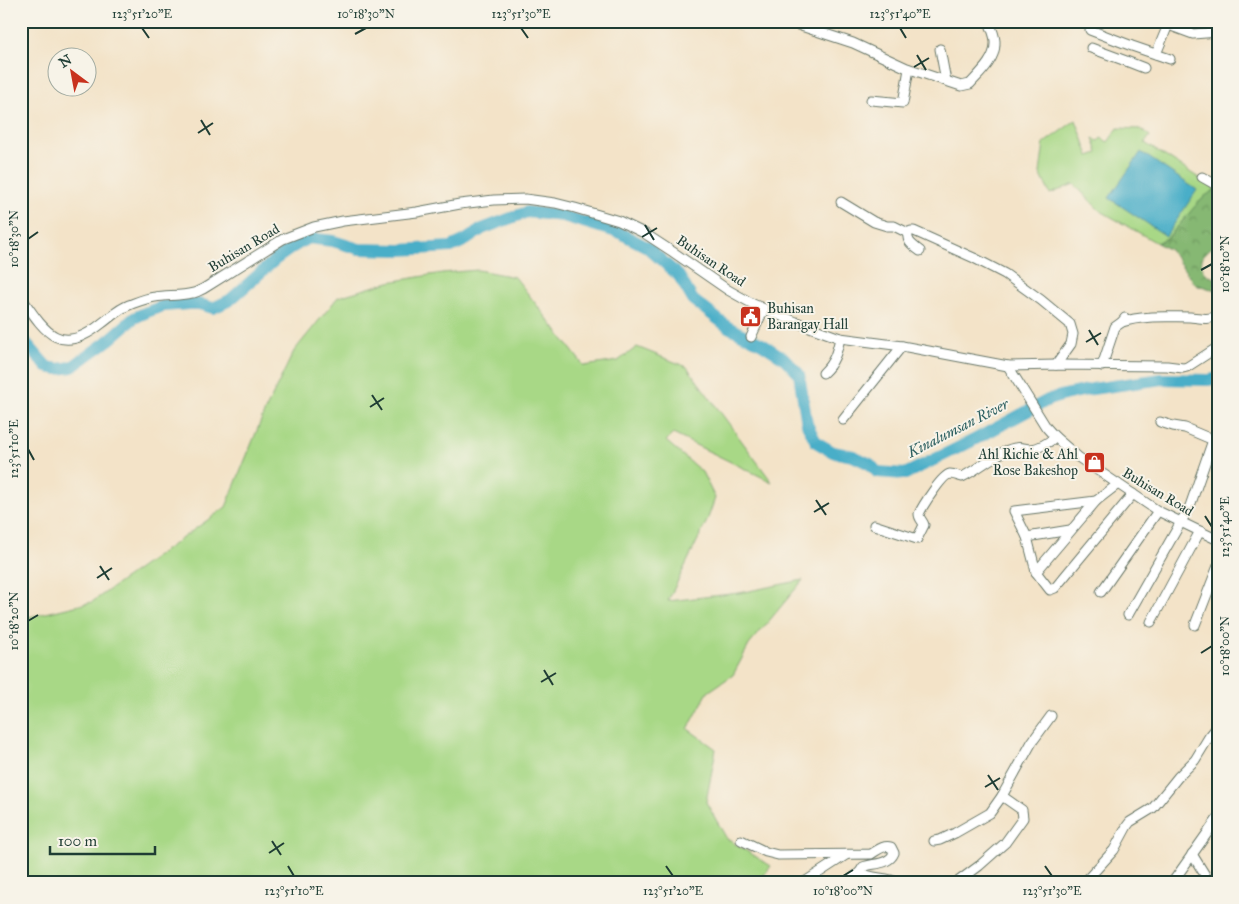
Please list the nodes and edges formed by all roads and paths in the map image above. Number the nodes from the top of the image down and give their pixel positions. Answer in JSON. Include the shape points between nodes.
{"nodes":[{"id":1,"x":989,"y":21,"type":"edge"},
{"id":2,"x":794,"y":24,"type":"dead end"},
{"id":3,"x":1170,"y":24,"type":"edge"},
{"id":4,"x":1090,"y":30,"type":"dead end"},
{"id":5,"x":1218,"y":32,"type":"edge"},
{"id":6,"x":1132,"y":46,"type":"junction"},
{"id":7,"x":1091,"y":48,"type":"dead end"},
{"id":8,"x":940,"y":49,"type":"dead end"},
{"id":9,"x":1156,"y":54,"type":"junction"},
{"id":10,"x":1170,"y":59,"type":"dead end"},
{"id":11,"x":1126,"y":61,"type":"junction"},
{"id":12,"x":1144,"y":68,"type":"dead end"},
{"id":13,"x":909,"y":69,"type":"junction"},
{"id":14,"x":946,"y":81,"type":"junction"},
{"id":15,"x":871,"y":100,"type":"dead end"},
{"id":16,"x":1202,"y":177,"type":"dead end"},
{"id":17,"x":1218,"y":186,"type":"edge"},
{"id":18,"x":841,"y":202,"type":"dead end"},
{"id":19,"x":908,"y":233,"type":"junction"},
{"id":20,"x":920,"y":251,"type":"dead end"},
{"id":21,"x":21,"y":298,"type":"edge"},
{"id":22,"x":764,"y":309,"type":"junction"},
{"id":23,"x":1128,"y":314,"type":"dead end"},
{"id":24,"x":1218,"y":316,"type":"edge"},
{"id":25,"x":1122,"y":322,"type":"junction"},
{"id":26,"x":751,"y":337,"type":"dead end"},
{"id":27,"x":840,"y":338,"type":"junction"},
{"id":28,"x":902,"y":346,"type":"junction"},
{"id":29,"x":1218,"y":347,"type":"edge"},
{"id":30,"x":1056,"y":365,"type":"junction"},
{"id":31,"x":1008,"y":366,"type":"junction"},
{"id":32,"x":1102,"y":366,"type":"junction"},
{"id":33,"x":823,"y":373,"type":"dead end"},
{"id":34,"x":842,"y":420,"type":"dead end"},
{"id":35,"x":1160,"y":422,"type":"dead end"},
{"id":36,"x":1055,"y":437,"type":"junction"},
{"id":37,"x":1216,"y":441,"type":"edge"},
{"id":38,"x":1118,"y":484,"type":"junction"},
{"id":39,"x":1133,"y":494,"type":"junction"},
{"id":40,"x":1096,"y":501,"type":"junction"},
{"id":41,"x":1158,"y":511,"type":"junction"},
{"id":42,"x":1181,"y":523,"type":"junction"},
{"id":43,"x":874,"y":525,"type":"dead end"},
{"id":44,"x":1070,"y":530,"type":"junction"},
{"id":45,"x":1200,"y":531,"type":"junction"},
{"id":46,"x":1027,"y":536,"type":"junction"},
{"id":47,"x":1218,"y":540,"type":"edge"},
{"id":48,"x":1218,"y":566,"type":"edge"},
{"id":49,"x":1036,"y":572,"type":"junction"},
{"id":50,"x":1101,"y":592,"type":"dead end"},
{"id":51,"x":1128,"y":615,"type":"dead end"},
{"id":52,"x":1151,"y":622,"type":"dead end"},
{"id":53,"x":1195,"y":625,"type":"dead end"},
{"id":54,"x":1051,"y":716,"type":"dead end"},
{"id":55,"x":1218,"y":726,"type":"edge"},
{"id":56,"x":1002,"y":796,"type":"junction"},
{"id":57,"x":1217,"y":819,"type":"edge"},
{"id":58,"x":741,"y":840,"type":"dead end"},
{"id":59,"x":934,"y":841,"type":"dead end"},
{"id":60,"x":1192,"y":854,"type":"junction"},
{"id":61,"x":846,"y":855,"type":"junction"},
{"id":62,"x":860,"y":872,"type":"junction"},
{"id":63,"x":803,"y":883,"type":"edge"},
{"id":64,"x":846,"y":883,"type":"edge"},
{"id":65,"x":898,"y":883,"type":"edge"},
{"id":66,"x":956,"y":883,"type":"edge"},
{"id":67,"x":1084,"y":883,"type":"edge"},
{"id":68,"x":1172,"y":883,"type":"edge"},
{"id":69,"x":1210,"y":883,"type":"edge"}],
"edges":[{"from":1,"to":14,"type":"street","via":[[996,43],[993,56],[984,70],[970,84],[961,86]]},
{"from":2,"to":13,"type":"street","via":[[852,43]]},
{"from":3,"to":5,"type":"street","via":[[1193,34]]},
{"from":3,"to":9,"type":"street"},
{"from":4,"to":6,"type":"street"},
{"from":6,"to":9,"type":"street"},
{"from":6,"to":11,"type":"street"},
{"from":7,"to":11,"type":"street"},
{"from":8,"to":14,"type":"street"},
{"from":9,"to":10,"type":"street"},
{"from":11,"to":12,"type":"street"},
{"from":13,"to":14,"type":"street"},
{"from":13,"to":15,"type":"street","via":[[903,103]]},
{"from":16,"to":17,"type":"street"},
{"from":18,"to":19,"type":"street","via":[[874,222]]},
{"from":19,"to":20,"type":"street","via":[[910,242]]},
{"from":19,"to":30,"type":"street","via":[[914,231],[990,265],[1070,324],[1071,344]]},
{"from":21,"to":22,"type":"street","name":"Buhisan Road","via":[[50,334],[65,340],[75,339],[130,305],[153,297],[203,289],[283,239],[314,227],[460,204],[525,199],[555,203],[619,221],[644,233],[728,290]]},
{"from":22,"to":26,"type":"street"},
{"from":22,"to":27,"type":"street","name":"Buhisan Road"},
{"from":23,"to":25,"type":"street"},
{"from":24,"to":25,"type":"street"},
{"from":25,"to":32,"type":"street","via":[[1115,327]]},
{"from":27,"to":28,"type":"street","name":"Buhisan Road"},
{"from":27,"to":33,"type":"street","via":[[834,360]]},
{"from":28,"to":31,"type":"street","name":"Buhisan Road"},
{"from":28,"to":34,"type":"street"},
{"from":29,"to":32,"type":"street","via":[[1184,368]]},
{"from":30,"to":31,"type":"street"},
{"from":30,"to":32,"type":"street"},
{"from":31,"to":36,"type":"street","name":"Buhisan Road"},
{"from":35,"to":37,"type":"street"},
{"from":36,"to":38,"type":"street","name":"Buhisan Road"},
{"from":36,"to":43,"type":"street","via":[[1033,449],[1012,448],[962,477],[948,474],[919,514],[924,525],[917,539]]},
{"from":37,"to":42,"type":"street"},
{"from":38,"to":39,"type":"street","name":"Buhisan Road"},
{"from":38,"to":40,"type":"street"},
{"from":39,"to":41,"type":"street","name":"Buhisan Road"},
{"from":39,"to":49,"type":"street","via":[[1055,588],[1050,590]]},
{"from":40,"to":44,"type":"street"},
{"from":40,"to":46,"type":"street","via":[[1014,511]]},
{"from":41,"to":42,"type":"street","name":"Buhisan Road"},
{"from":41,"to":50,"type":"street"},
{"from":42,"to":45,"type":"street","name":"Buhisan Road"},
{"from":42,"to":51,"type":"street"},
{"from":44,"to":46,"type":"street"},
{"from":44,"to":49,"type":"street"},
{"from":45,"to":47,"type":"street","name":"Buhisan Road"},
{"from":45,"to":52,"type":"street"},
{"from":46,"to":49,"type":"street"},
{"from":48,"to":53,"type":"street"},
{"from":54,"to":56,"type":"street","via":[[1032,742]]},
{"from":55,"to":67,"type":"street","via":[[1195,760],[1153,808],[1130,822],[1114,850]]},
{"from":56,"to":59,"type":"street","via":[[990,813]]},
{"from":56,"to":66,"type":"street","via":[[1022,810],[1022,818],[1005,843]]},
{"from":57,"to":60,"type":"street"},
{"from":58,"to":61,"type":"street","via":[[778,855]]},
{"from":60,"to":68,"type":"street"},
{"from":60,"to":69,"type":"street"},
{"from":61,"to":62,"type":"street","via":[[871,854],[883,847],[891,847],[893,857],[866,866]]},
{"from":61,"to":63,"type":"street"},
{"from":62,"to":64,"type":"street"},
{"from":62,"to":65,"type":"street"}]}
